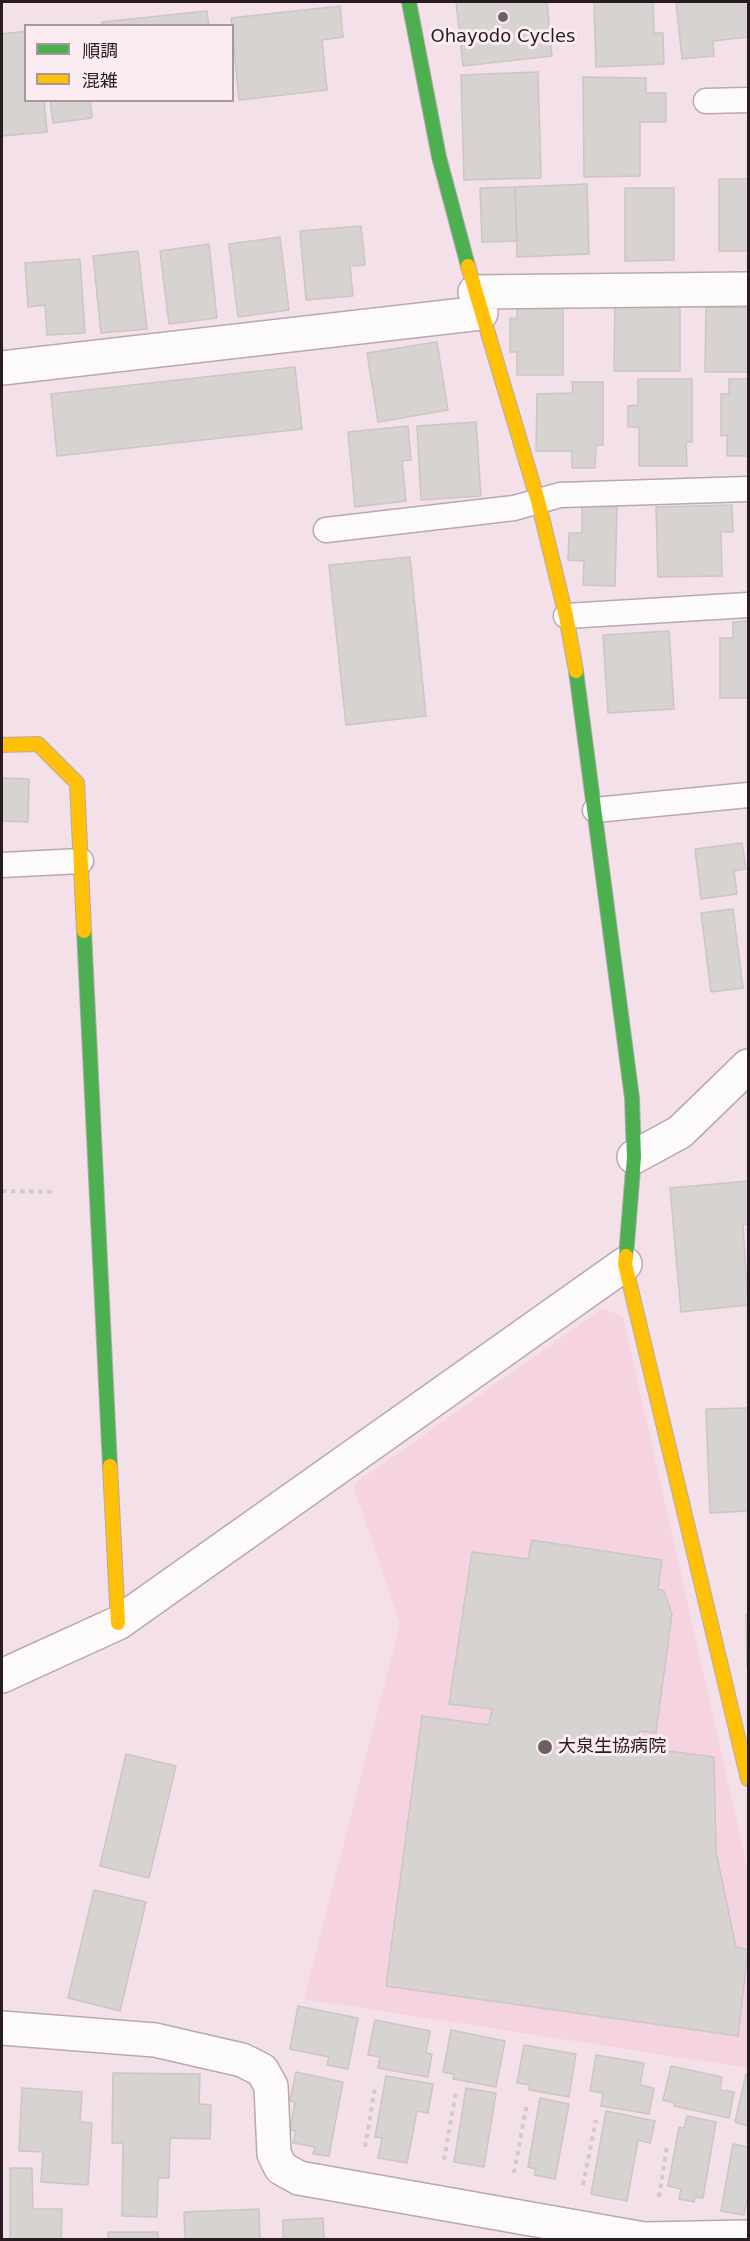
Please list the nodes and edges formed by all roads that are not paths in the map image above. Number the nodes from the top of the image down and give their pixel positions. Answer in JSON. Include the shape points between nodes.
{"nodes":[{"id":1,"x":410,"y":2,"type":"edge"},
{"id":2,"x":748,"y":100,"type":"edge"},
{"id":3,"x":706,"y":101,"type":"dead end"},
{"id":4,"x":748,"y":289,"type":"edge"},
{"id":5,"x":478,"y":302,"type":"junction"},
{"id":6,"x":2,"y":368,"type":"edge"},
{"id":7,"x":748,"y":489,"type":"edge"},
{"id":8,"x":538,"y":501,"type":"junction"},
{"id":9,"x":326,"y":530,"type":"dead end"},
{"id":10,"x":748,"y":605,"type":"edge"},
{"id":11,"x":566,"y":616,"type":"junction"},
{"id":12,"x":2,"y":745,"type":"edge"},
{"id":13,"x":748,"y":795,"type":"edge"},
{"id":14,"x":595,"y":810,"type":"junction"},
{"id":15,"x":81,"y":861,"type":"junction"},
{"id":16,"x":2,"y":865,"type":"edge"},
{"id":17,"x":748,"y":1066,"type":"edge"},
{"id":18,"x":634,"y":1157,"type":"junction"},
{"id":19,"x":625,"y":1264,"type":"junction"},
{"id":20,"x":118,"y":1623,"type":"junction"},
{"id":21,"x":2,"y":1676,"type":"edge"},
{"id":22,"x":741,"y":1715,"type":"edge"},
{"id":23,"x":748,"y":1779,"type":"edge"},
{"id":24,"x":2,"y":2028,"type":"edge"},
{"id":25,"x":748,"y":2237,"type":"edge"},
{"id":26,"x":652,"y":2239,"type":"edge"}],
"edges":[{"from":1,"to":5,"type":"street","via":[[439,157]]},
{"from":2,"to":3,"type":"lane"},
{"from":4,"to":5,"type":"street"},
{"from":5,"to":6,"type":"street"},
{"from":5,"to":8,"type":"street"},
{"from":7,"to":8,"type":"lane","via":[[560,495]]},
{"from":8,"to":9,"type":"lane","via":[[514,508]]},
{"from":8,"to":11,"type":"street"},
{"from":10,"to":11,"type":"lane"},
{"from":11,"to":14,"type":"street"},
{"from":12,"to":15,"type":"street","via":[[38,744],[77,783]]},
{"from":13,"to":14,"type":"lane"},
{"from":14,"to":18,"type":"street","via":[[632,1098]]},
{"from":15,"to":16,"type":"lane"},
{"from":15,"to":20,"type":"street"},
{"from":17,"to":18,"type":"street","via":[[680,1132]]},
{"from":18,"to":19,"type":"street"},
{"from":19,"to":20,"type":"street"},
{"from":19,"to":22,"type":"street","via":[[683,1514]]},
{"from":20,"to":21,"type":"street"},
{"from":22,"to":23,"type":"street"},
{"from":24,"to":26,"type":"street","via":[[155,2040],[243,2060],[262,2070],[271,2086],[274,2154],[281,2168],[299,2178]]},
{"from":25,"to":26,"type":"street"}]}
